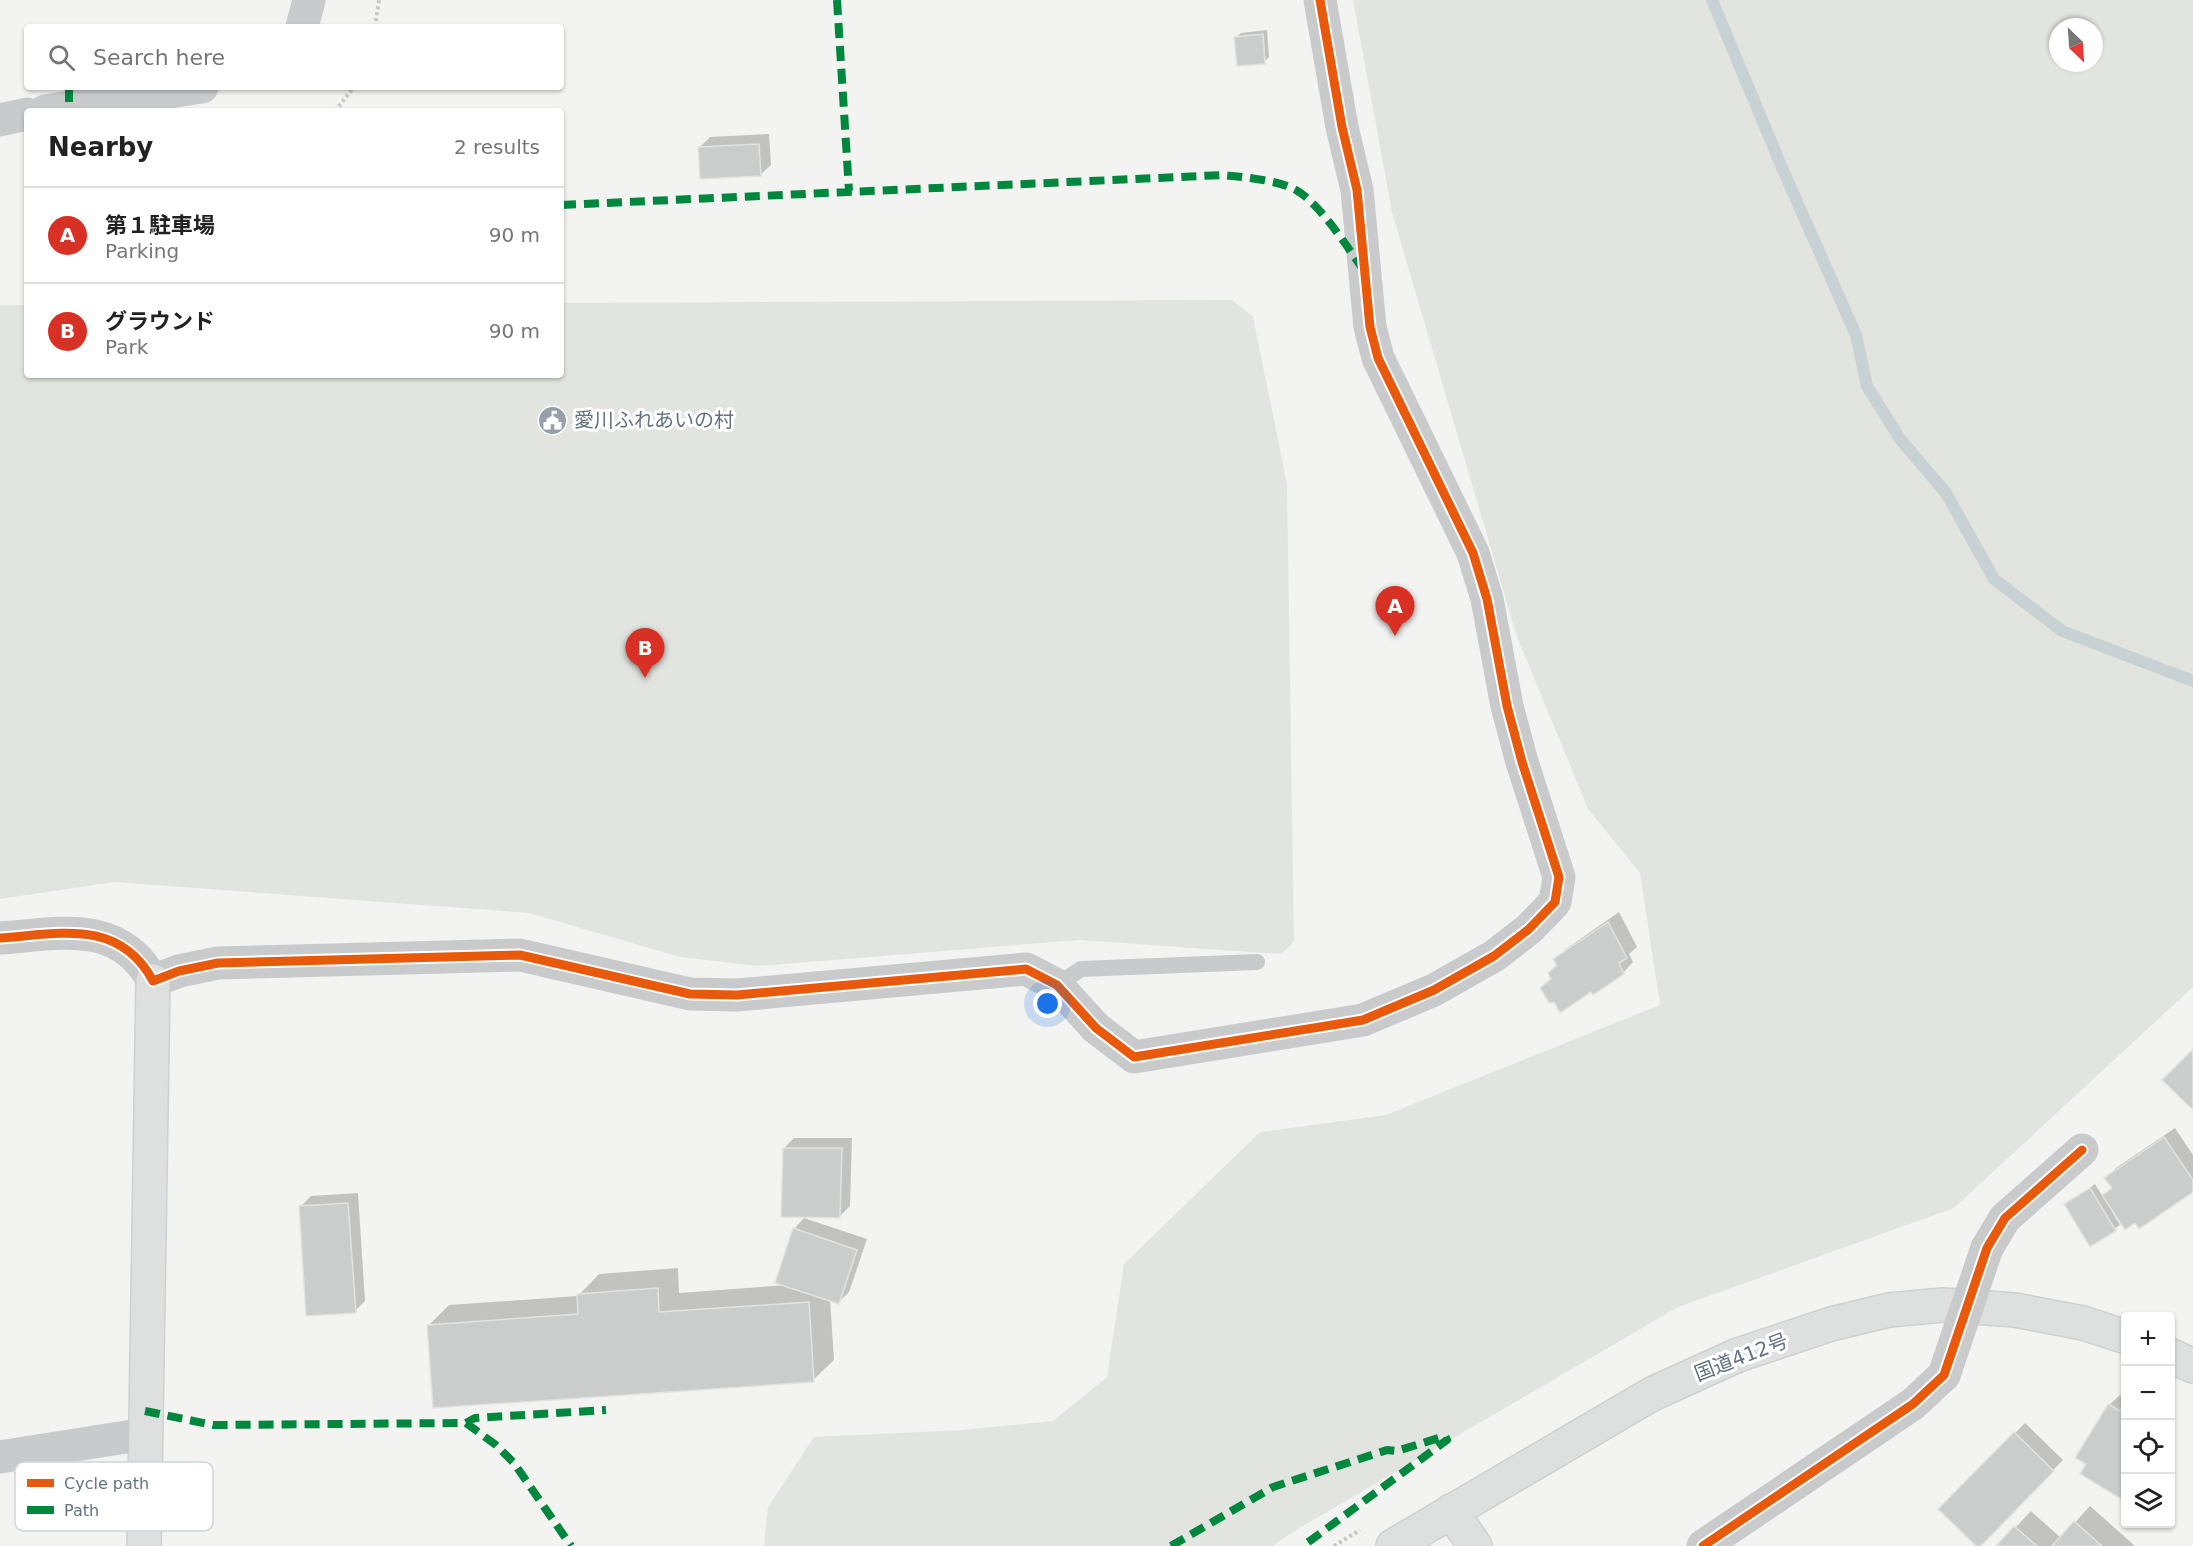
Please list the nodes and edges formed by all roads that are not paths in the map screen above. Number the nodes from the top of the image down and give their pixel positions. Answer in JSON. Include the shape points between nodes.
{"nodes":[{"id":1,"x":309,"y":0,"type":"edge"},
{"id":2,"x":1320,"y":0,"type":"edge"},
{"id":3,"x":303,"y":24,"type":"edge"},
{"id":4,"x":182,"y":90,"type":"edge"},
{"id":5,"x":65,"y":108,"type":"edge"},
{"id":6,"x":24,"y":115,"type":"edge"},
{"id":7,"x":0,"y":120,"type":"edge"},
{"id":8,"x":0,"y":938,"type":"edge"},
{"id":9,"x":1257,"y":962,"type":"dead end"},
{"id":10,"x":153,"y":981,"type":"junction"},
{"id":11,"x":1057,"y":985,"type":"junction"},
{"id":12,"x":2082,"y":1150,"type":"dead end"},
{"id":13,"x":2121,"y":1335,"type":"edge"},
{"id":14,"x":2175,"y":1357,"type":"edge"},
{"id":15,"x":2193,"y":1366,"type":"edge"},
{"id":16,"x":145,"y":1434,"type":"junction"},
{"id":17,"x":0,"y":1457,"type":"edge"},
{"id":18,"x":145,"y":1462,"type":"edge"},
{"id":19,"x":1451,"y":1511,"type":"junction"},
{"id":20,"x":144,"y":1531,"type":"edge"},
{"id":21,"x":144,"y":1546,"type":"edge"},
{"id":22,"x":1393,"y":1546,"type":"edge"},
{"id":23,"x":1475,"y":1546,"type":"edge"},
{"id":24,"x":1703,"y":1546,"type":"edge"}],
"edges":[{"from":1,"to":3,"type":"street"},
{"from":2,"to":11,"type":"street","via":[[1357,190],[1370,327],[1378,358],[1476,562],[1516,740],[1559,877],[1555,902],[1494,956],[1434,990],[1363,1020],[1134,1057],[1096,1028]]},
{"from":4,"to":5,"type":"street"},
{"from":6,"to":7,"type":"street"},
{"from":8,"to":10,"type":"street","via":[[80,932],[105,937],[144,966]]},
{"from":9,"to":11,"type":"lane","via":[[1081,969]]},
{"from":10,"to":11,"type":"street","via":[[218,963],[520,955],[690,994],[737,995],[1026,969]]},
{"from":10,"to":16,"type":"main road"},
{"from":12,"to":24,"type":"street","bridge":true,"via":[[2005,1218],[1987,1248],[1944,1375],[1913,1404]]},
{"from":13,"to":19,"type":"main road","name":"国道412号","via":[[2083,1323],[2014,1310],[1943,1305],[1889,1310],[1831,1324],[1738,1355],[1652,1394]]},
{"from":14,"to":15,"type":"main road"},
{"from":16,"to":17,"type":"street"},
{"from":16,"to":18,"type":"main road"},
{"from":19,"to":22,"type":"main road","name":"国道412号"},
{"from":19,"to":23,"type":"main road"},
{"from":20,"to":21,"type":"main road"}]}
